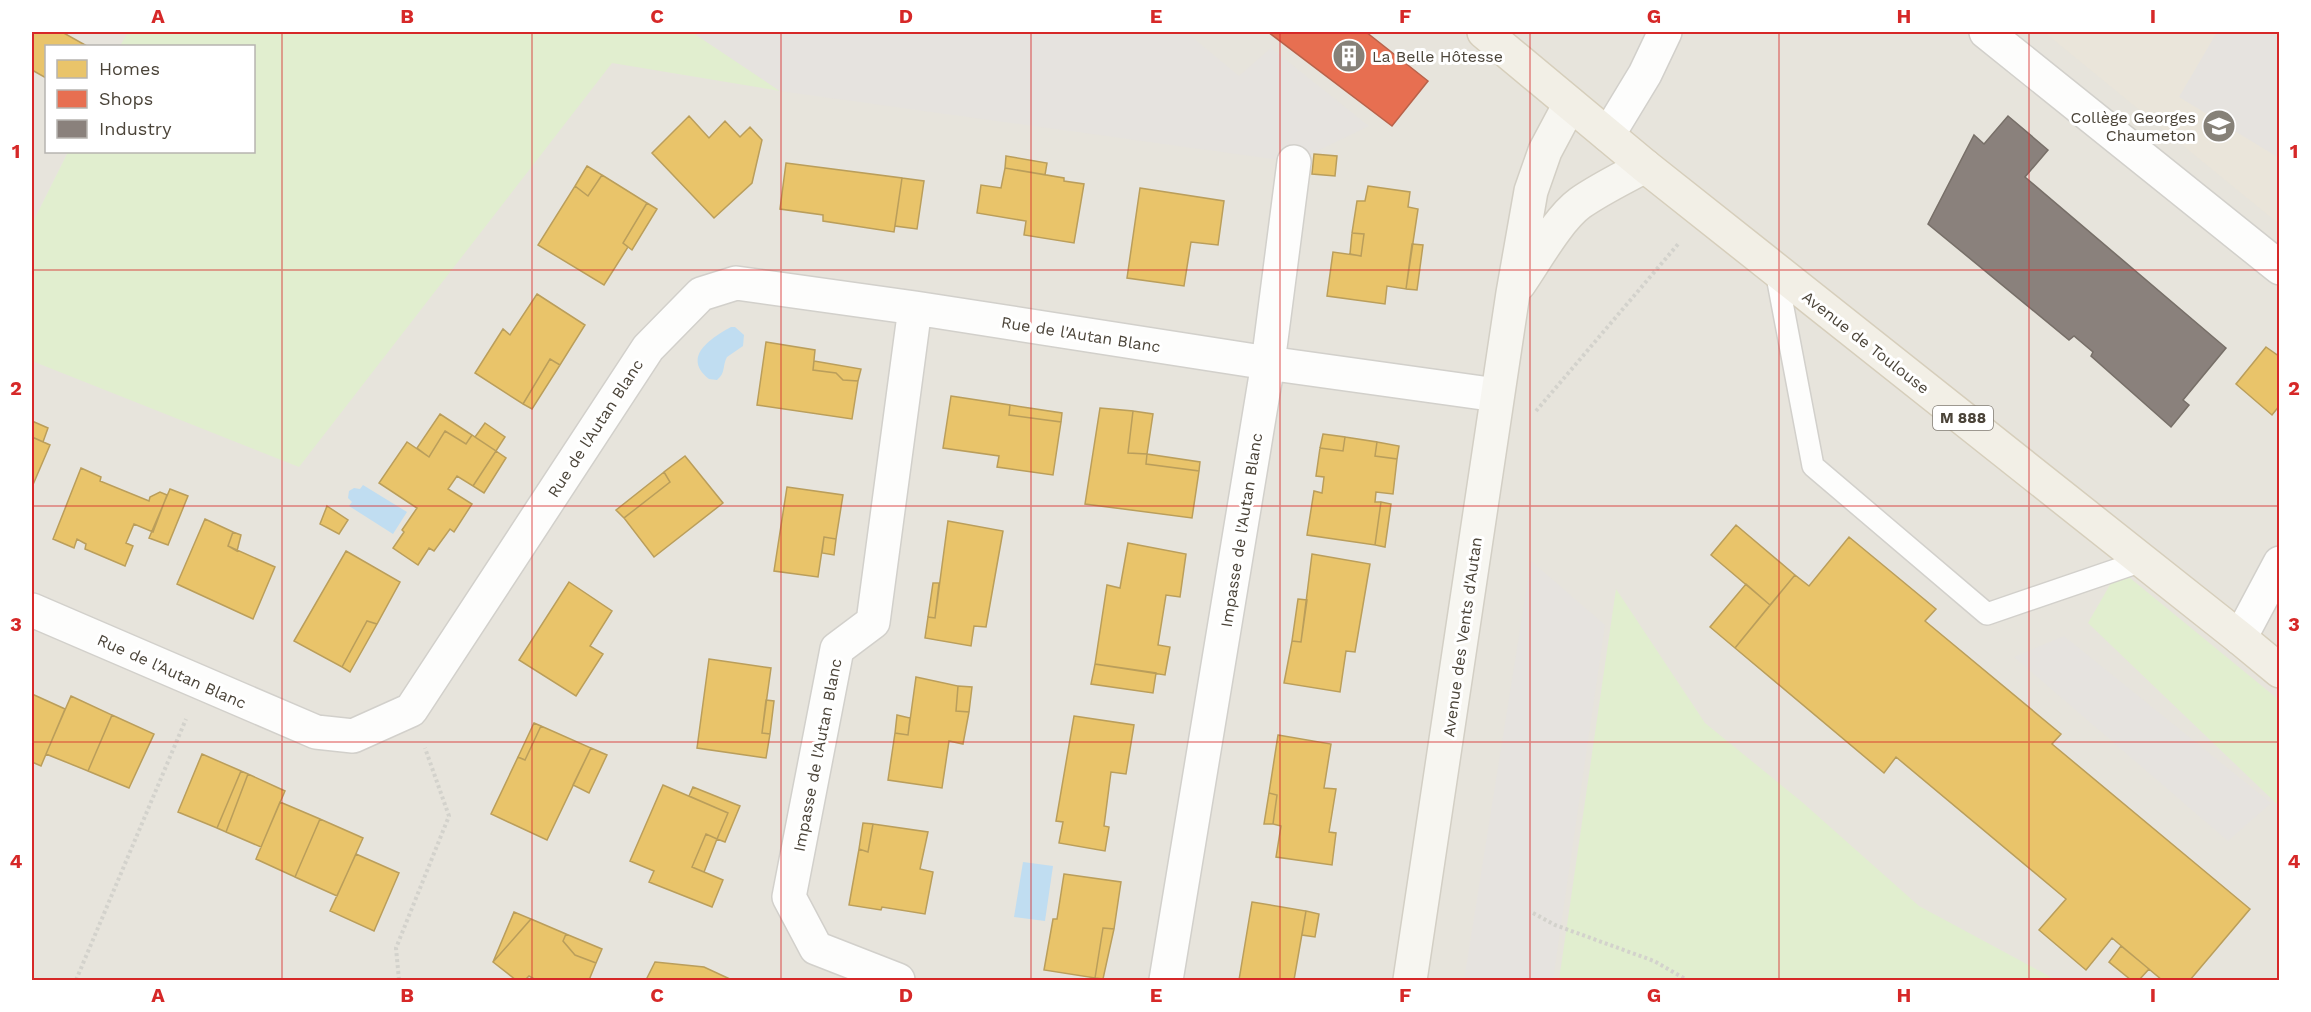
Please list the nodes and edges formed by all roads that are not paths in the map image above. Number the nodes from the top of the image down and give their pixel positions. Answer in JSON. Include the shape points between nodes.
{"nodes":[{"id":1,"x":1484,"y":32,"type":"edge"},
{"id":2,"x":1665,"y":32,"type":"edge"},
{"id":3,"x":1986,"y":32,"type":"edge"},
{"id":4,"x":1570,"y":104,"type":"junction"},
{"id":5,"x":1608,"y":135,"type":"junction"},
{"id":6,"x":1294,"y":162,"type":"dead end"},
{"id":7,"x":1645,"y":166,"type":"junction"},
{"id":8,"x":2280,"y":268,"type":"edge"},
{"id":9,"x":1776,"y":271,"type":"junction"},
{"id":10,"x":1512,"y":293,"type":"junction"},
{"id":11,"x":915,"y":308,"type":"junction"},
{"id":12,"x":1268,"y":363,"type":"junction"},
{"id":13,"x":1497,"y":395,"type":"junction"},
{"id":14,"x":2142,"y":561,"type":"junction"},
{"id":15,"x":2280,"y":563,"type":"edge"},
{"id":16,"x":32,"y":610,"type":"edge"},
{"id":17,"x":2241,"y":638,"type":"junction"},
{"id":18,"x":2280,"y":671,"type":"edge"},
{"id":19,"x":898,"y":981,"type":"edge"},
{"id":20,"x":1166,"y":981,"type":"edge"},
{"id":21,"x":1410,"y":981,"type":"edge"}],
"edges":[{"from":1,"to":4,"type":"main road","name":"Avenue de Toulouse","number":"M 888"},
{"from":2,"to":5,"type":"street","via":[[1645,75]]},
{"from":3,"to":8,"type":"street"},
{"from":4,"to":5,"type":"main road","name":"Avenue de Toulouse","number":"M 888"},
{"from":4,"to":10,"type":"street","name":"Avenue des Vents d'Autan","via":[[1545,151],[1531,191]]},
{"from":5,"to":7,"type":"main road","name":"Avenue de Toulouse","number":"M 888"},
{"from":6,"to":12,"type":"street"},
{"from":7,"to":9,"type":"main road","name":"Avenue de Toulouse","number":"M 888"},
{"from":7,"to":10,"type":"street","name":"Avenue des Vents d'Autan","via":[[1595,193],[1566,216]]},
{"from":9,"to":14,"type":"main road","name":"Avenue de Toulouse","number":"M 888"},
{"from":9,"to":14,"type":"lane","via":[[1813,466],[1987,614]]},
{"from":10,"to":13,"type":"street","name":"Avenue des Vents d'Autan"},
{"from":11,"to":12,"type":"street","name":"Rue de l'Autan Blanc"},
{"from":11,"to":16,"type":"street","name":"Rue de l'Autan Blanc","via":[[736,283],[701,294],[648,348],[411,710],[353,736],[316,732]]},
{"from":11,"to":19,"type":"street","name":"Impasse de l'Autan Blanc","via":[[873,622],[837,649],[789,897],[816,948]]},
{"from":12,"to":13,"type":"street","name":"Rue de l'Autan Blanc"},
{"from":12,"to":20,"type":"street","name":"Impasse de l'Autan Blanc"},
{"from":13,"to":21,"type":"street","name":"Avenue des Vents d'Autan"},
{"from":14,"to":17,"type":"main road","name":"Avenue de Toulouse","number":"M 888"},
{"from":15,"to":17,"type":"street"},
{"from":17,"to":18,"type":"main road","name":"Avenue de Toulouse","number":"M 888"}]}
